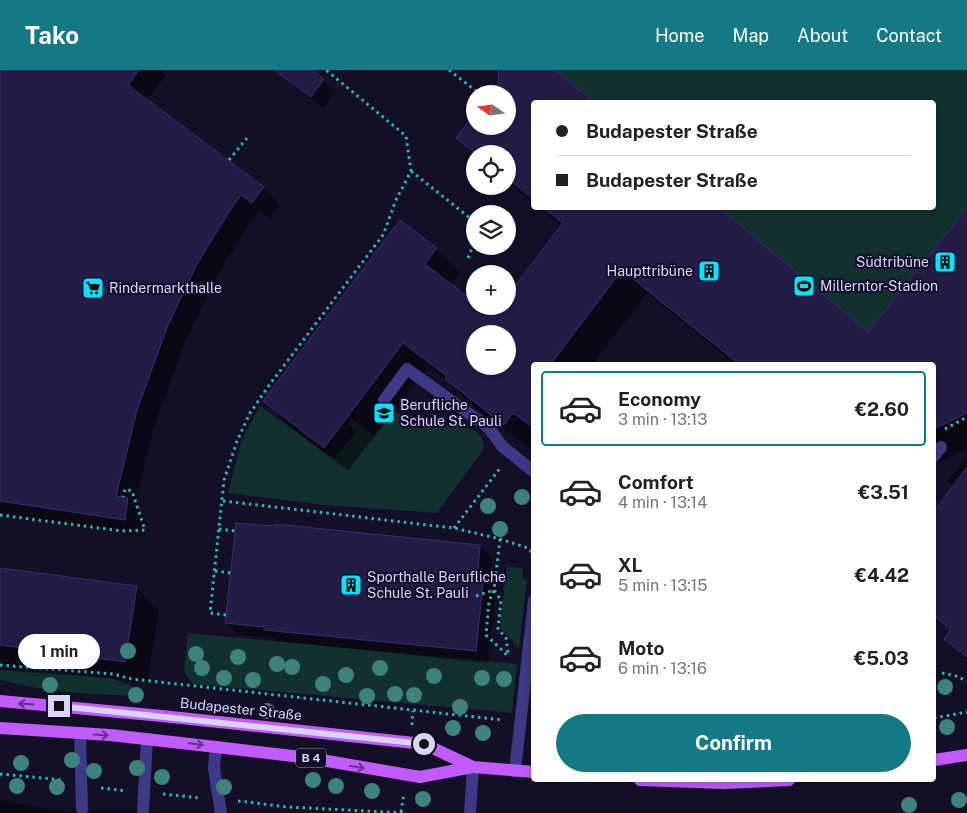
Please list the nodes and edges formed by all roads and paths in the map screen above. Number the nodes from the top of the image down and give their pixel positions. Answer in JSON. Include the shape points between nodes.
{"nodes":[{"id":1,"x":326,"y":70,"type":"edge"},
{"id":2,"x":449,"y":70,"type":"edge"},
{"id":3,"x":468,"y":85,"type":"edge"},
{"id":4,"x":247,"y":138,"type":"dead end"},
{"id":5,"x":228,"y":160,"type":"dead end"},
{"id":6,"x":411,"y":171,"type":"junction"},
{"id":7,"x":466,"y":215,"type":"edge"},
{"id":8,"x":469,"y":255,"type":"edge"},
{"id":9,"x":468,"y":258,"type":"dead end"},
{"id":10,"x":384,"y":400,"type":"dead end"},
{"id":11,"x":967,"y":417,"type":"edge"},
{"id":12,"x":942,"y":431,"type":"dead end"},
{"id":13,"x":511,"y":454,"type":"junction"},
{"id":14,"x":531,"y":470,"type":"edge"},
{"id":15,"x":123,"y":497,"type":"dead end"},
{"id":16,"x":223,"y":501,"type":"junction"},
{"id":17,"x":0,"y":515,"type":"edge"},
{"id":18,"x":454,"y":528,"type":"junction"},
{"id":19,"x":219,"y":529,"type":"junction"},
{"id":20,"x":235,"y":531,"type":"dead end"},
{"id":21,"x":500,"y":539,"type":"junction"},
{"id":22,"x":531,"y":552,"type":"edge"},
{"id":23,"x":215,"y":571,"type":"junction"},
{"id":24,"x":231,"y":573,"type":"dead end"},
{"id":25,"x":494,"y":590,"type":"junction"},
{"id":26,"x":476,"y":596,"type":"dead end"},
{"id":27,"x":226,"y":614,"type":"dead end"},
{"id":28,"x":531,"y":622,"type":"edge"},
{"id":29,"x":508,"y":656,"type":"junction"},
{"id":30,"x":526,"y":658,"type":"junction"},
{"id":31,"x":0,"y":665,"type":"edge"},
{"id":32,"x":942,"y":673,"type":"dead end"},
{"id":33,"x":967,"y":681,"type":"edge"},
{"id":34,"x":0,"y":701,"type":"edge"},
{"id":35,"x":413,"y":711,"type":"junction"},
{"id":36,"x":967,"y":712,"type":"edge"},
{"id":37,"x":936,"y":718,"type":"edge"},
{"id":38,"x":520,"y":722,"type":"junction"},
{"id":39,"x":0,"y":728,"type":"edge"},
{"id":40,"x":411,"y":730,"type":"dead end"},
{"id":41,"x":80,"y":733,"type":"junction"},
{"id":42,"x":148,"y":739,"type":"junction"},
{"id":43,"x":216,"y":747,"type":"junction"},
{"id":44,"x":967,"y":754,"type":"edge"},
{"id":45,"x":936,"y":760,"type":"edge"},
{"id":46,"x":473,"y":767,"type":"junction"},
{"id":47,"x":515,"y":770,"type":"junction"},
{"id":48,"x":531,"y":772,"type":"edge"},
{"id":49,"x":0,"y":774,"type":"edge"},
{"id":50,"x":696,"y":782,"type":"edge"},
{"id":51,"x":746,"y":782,"type":"edge"},
{"id":52,"x":81,"y":787,"type":"junction"},
{"id":53,"x":404,"y":787,"type":"dead end"},
{"id":54,"x":144,"y":792,"type":"junction"},
{"id":55,"x":219,"y":799,"type":"junction"},
{"id":56,"x":82,"y":809,"type":"dead end"},
{"id":57,"x":143,"y":810,"type":"dead end"},
{"id":58,"x":401,"y":812,"type":"edge"},
{"id":59,"x":221,"y":813,"type":"edge"},
{"id":60,"x":406,"y":813,"type":"edge"},
{"id":61,"x":470,"y":813,"type":"edge"}],
"edges":[{"from":1,"to":6,"type":"path","via":[[406,136]]},
{"from":2,"to":3,"type":"path"},
{"from":4,"to":5,"type":"path"},
{"from":6,"to":7,"type":"path"},
{"from":6,"to":16,"type":"path","via":[[382,235],[250,413],[230,460],[224,480]]},
{"from":8,"to":9,"type":"path"},
{"from":10,"to":13,"type":"street","via":[[407,369],[489,428]]},
{"from":11,"to":12,"type":"path"},
{"from":13,"to":14,"type":"street"},
{"from":13,"to":18,"type":"path"},
{"from":15,"to":17,"type":"path","via":[[125,489],[132,491],[145,530],[122,531]]},
{"from":16,"to":18,"type":"path"},
{"from":16,"to":19,"type":"path"},
{"from":18,"to":21,"type":"path"},
{"from":19,"to":20,"type":"path"},
{"from":19,"to":23,"type":"path"},
{"from":21,"to":22,"type":"path"},
{"from":21,"to":25,"type":"path"},
{"from":23,"to":24,"type":"path"},
{"from":23,"to":27,"type":"path","via":[[210,613]]},
{"from":25,"to":26,"type":"path"},
{"from":25,"to":29,"type":"path","via":[[501,600],[498,629],[506,638]]},
{"from":25,"to":29,"type":"path","via":[[489,601],[486,634]]},
{"from":28,"to":30,"type":"street"},
{"from":29,"to":30,"type":"path"},
{"from":30,"to":38,"type":"street"},
{"from":31,"to":35,"type":"path","via":[[113,674],[132,679]]},
{"from":32,"to":33,"type":"path"},
{"from":46,"to":34,"type":"main road","name":"Budapester Straße","number":"B 4","one_way":true,"via":[[424,744]]},
{"from":35,"to":38,"type":"path"},
{"from":35,"to":40,"type":"path"},
{"from":36,"to":37,"type":"path"},
{"from":38,"to":47,"type":"street"},
{"from":39,"to":41,"type":"main road","name":"Budapester Straße","number":"B 4"},
{"from":41,"to":42,"type":"main road","name":"Budapester Straße","number":"B 4","one_way":true},
{"from":41,"to":52,"type":"street"},
{"from":42,"to":43,"type":"main road","name":"Budapester Straße","number":"B 4","one_way":true},
{"from":42,"to":54,"type":"street"},
{"from":43,"to":46,"type":"main road","name":"Budapester Straße","number":"B 4","one_way":true,"via":[[310,758],[420,777]]},
{"from":43,"to":55,"type":"street","via":[[214,768]]},
{"from":44,"to":45,"type":"main road"},
{"from":46,"to":47,"type":"main road","name":"Budapester Straße","number":"B 4"},
{"from":46,"to":61,"type":"street"},
{"from":47,"to":48,"type":"main road","name":"Budapester Straße","number":"B 4"},
{"from":49,"to":52,"type":"path","via":[[59,779]]},
{"from":50,"to":51,"type":"main road"},
{"from":52,"to":54,"type":"path"},
{"from":52,"to":56,"type":"street"},
{"from":53,"to":58,"type":"path"},
{"from":54,"to":55,"type":"path"},
{"from":54,"to":57,"type":"street"},
{"from":55,"to":58,"type":"path","via":[[288,807]]},
{"from":55,"to":59,"type":"street"},
{"from":58,"to":60,"type":"path"}]}
